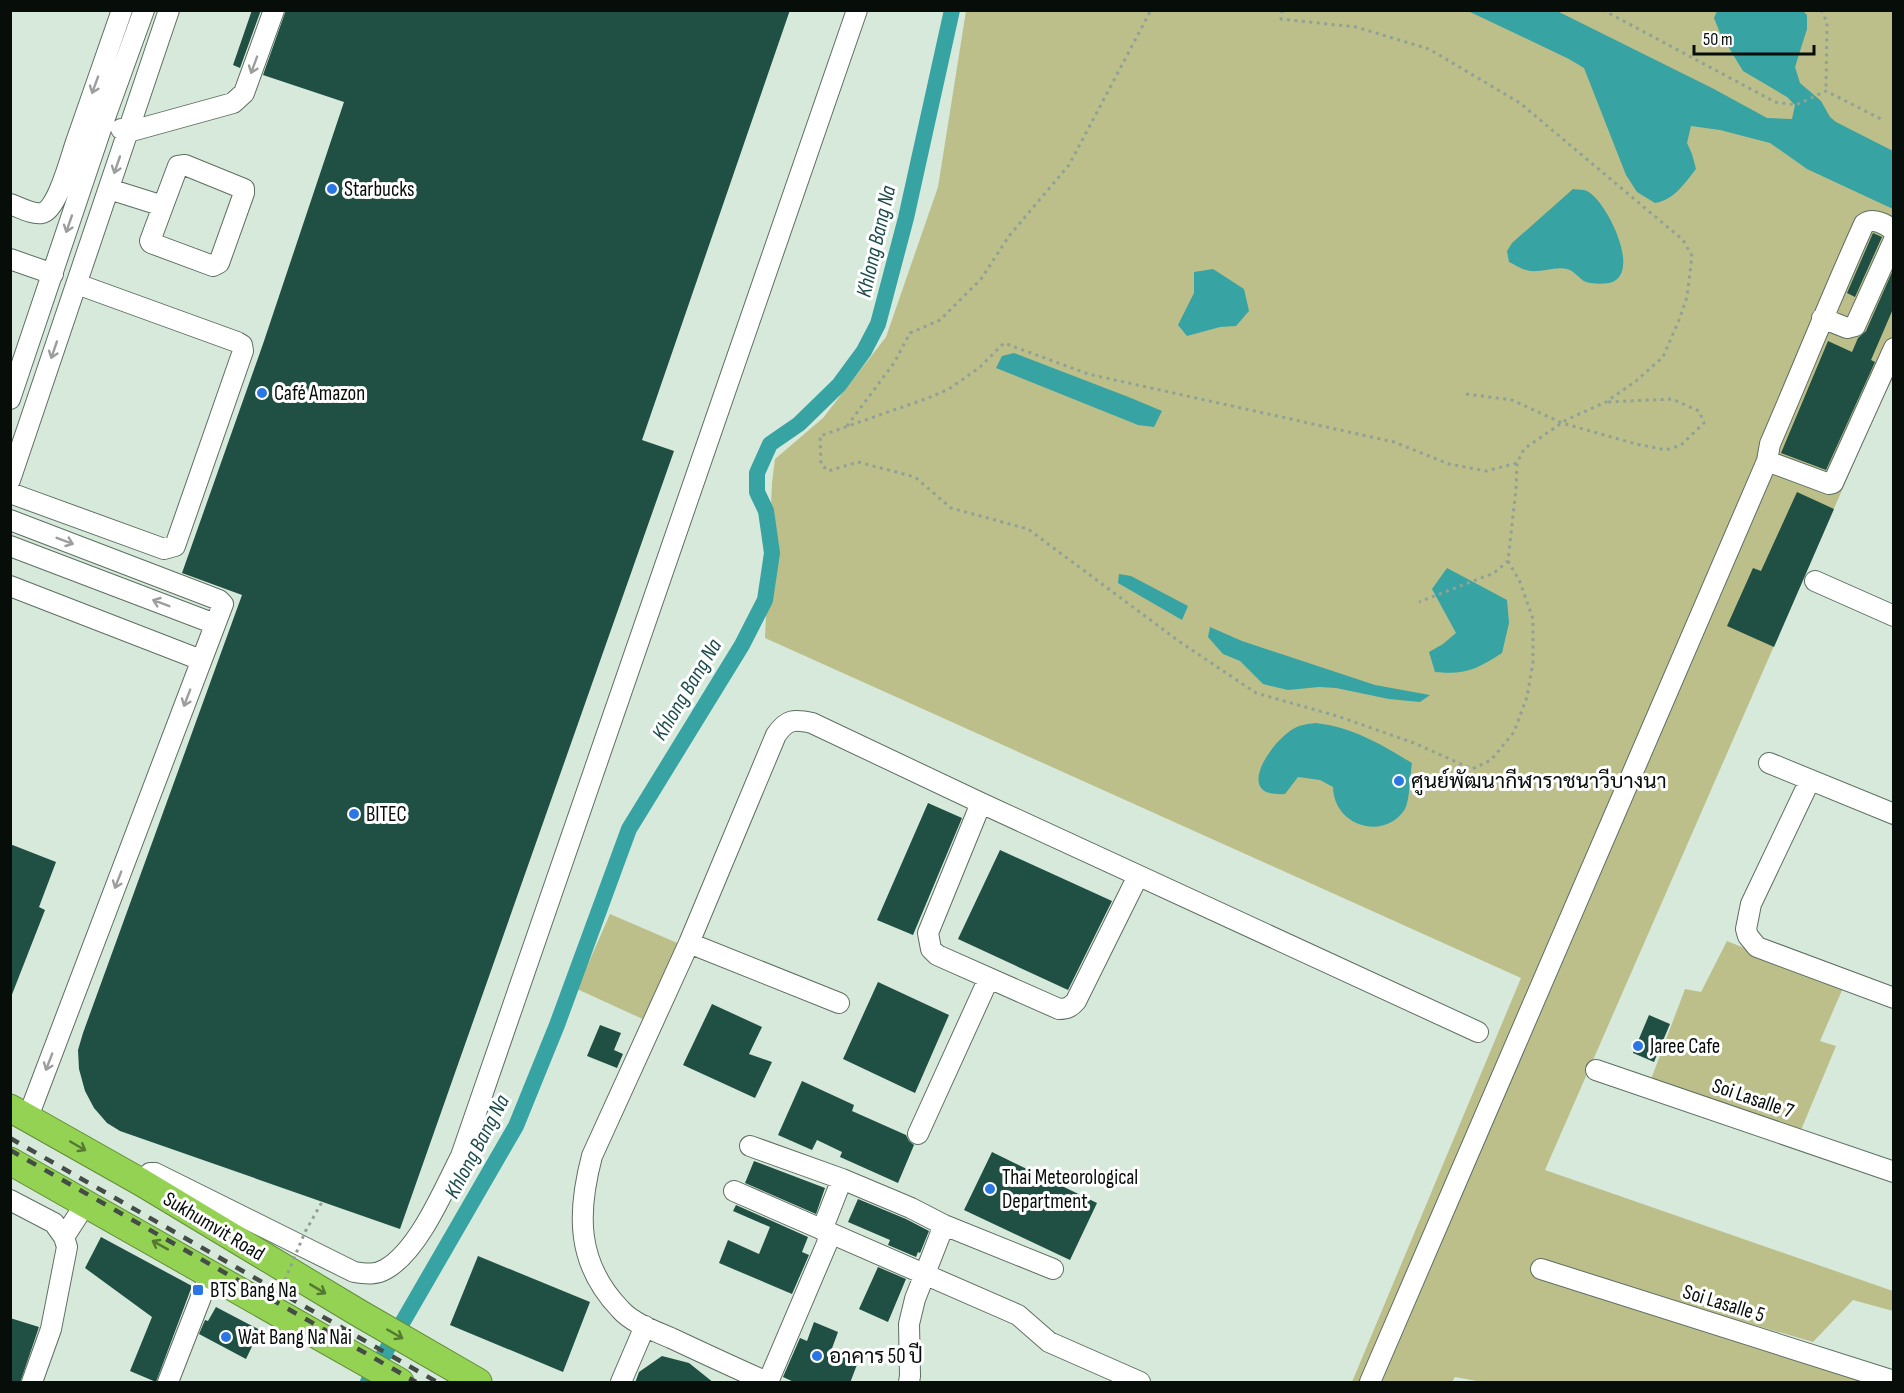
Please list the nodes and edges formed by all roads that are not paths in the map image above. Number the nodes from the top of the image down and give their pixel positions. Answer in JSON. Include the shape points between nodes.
{"nodes":[{"id":1,"x":122,"y":10,"type":"edge"},
{"id":2,"x":144,"y":10,"type":"edge"},
{"id":3,"x":169,"y":10,"type":"edge"},
{"id":4,"x":274,"y":10,"type":"edge"},
{"id":5,"x":857,"y":10,"type":"edge"},
{"id":6,"x":104,"y":61,"type":"junction"},
{"id":7,"x":124,"y":65,"type":"junction"},
{"id":8,"x":149,"y":70,"type":"junction"},
{"id":9,"x":104,"y":123,"type":"junction"},
{"id":10,"x":128,"y":132,"type":"junction"},
{"id":11,"x":76,"y":142,"type":"junction"},
{"id":12,"x":95,"y":149,"type":"junction"},
{"id":13,"x":109,"y":189,"type":"junction"},
{"id":14,"x":10,"y":204,"type":"edge"},
{"id":15,"x":163,"y":206,"type":"junction"},
{"id":16,"x":1893,"y":231,"type":"edge"},
{"id":17,"x":1893,"y":240,"type":"edge"},
{"id":18,"x":61,"y":249,"type":"junction"},
{"id":19,"x":85,"y":258,"type":"junction"},
{"id":20,"x":10,"y":259,"type":"edge"},
{"id":21,"x":53,"y":274,"type":"junction"},
{"id":22,"x":76,"y":284,"type":"junction"},
{"id":23,"x":1822,"y":318,"type":"junction"},
{"id":24,"x":1893,"y":348,"type":"edge"},
{"id":25,"x":10,"y":399,"type":"edge"},
{"id":26,"x":1767,"y":460,"type":"junction"},
{"id":27,"x":10,"y":480,"type":"edge"},
{"id":28,"x":10,"y":493,"type":"edge"},
{"id":29,"x":10,"y":520,"type":"edge"},
{"id":30,"x":10,"y":546,"type":"edge"},
{"id":31,"x":1815,"y":581,"type":"dead end"},
{"id":32,"x":10,"y":586,"type":"edge"},
{"id":33,"x":1893,"y":616,"type":"edge"},
{"id":34,"x":215,"y":624,"type":"junction"},
{"id":35,"x":201,"y":660,"type":"junction"},
{"id":36,"x":1769,"y":763,"type":"dead end"},
{"id":37,"x":1810,"y":780,"type":"junction"},
{"id":38,"x":981,"y":803,"type":"junction"},
{"id":39,"x":1893,"y":814,"type":"edge"},
{"id":40,"x":1138,"y":876,"type":"junction"},
{"id":41,"x":689,"y":943,"type":"junction"},
{"id":42,"x":989,"y":978,"type":"junction"},
{"id":43,"x":1893,"y":998,"type":"edge"},
{"id":44,"x":839,"y":1003,"type":"dead end"},
{"id":45,"x":1478,"y":1032,"type":"dead end"},
{"id":46,"x":1596,"y":1070,"type":"dead end"},
{"id":47,"x":16,"y":1110,"type":"edge"},
{"id":48,"x":918,"y":1134,"type":"dead end"},
{"id":49,"x":750,"y":1146,"type":"dead end"},
{"id":50,"x":10,"y":1161,"type":"edge"},
{"id":51,"x":1893,"y":1172,"type":"edge"},
{"id":52,"x":842,"y":1179,"type":"junction"},
{"id":53,"x":141,"y":1182,"type":"junction"},
{"id":54,"x":734,"y":1191,"type":"dead end"},
{"id":55,"x":10,"y":1200,"type":"edge"},
{"id":56,"x":86,"y":1203,"type":"junction"},
{"id":57,"x":944,"y":1225,"type":"junction"},
{"id":58,"x":826,"y":1232,"type":"junction"},
{"id":59,"x":64,"y":1237,"type":"junction"},
{"id":60,"x":1053,"y":1269,"type":"dead end"},
{"id":61,"x":1541,"y":1269,"type":"dead end"},
{"id":62,"x":210,"y":1274,"type":"junction"},
{"id":63,"x":925,"y":1274,"type":"junction"},
{"id":64,"x":645,"y":1326,"type":"junction"},
{"id":65,"x":1893,"y":1381,"type":"edge"},
{"id":66,"x":32,"y":1383,"type":"edge"},
{"id":67,"x":168,"y":1383,"type":"edge"},
{"id":68,"x":400,"y":1383,"type":"edge"},
{"id":69,"x":478,"y":1383,"type":"edge"},
{"id":70,"x":621,"y":1383,"type":"edge"},
{"id":71,"x":768,"y":1383,"type":"edge"},
{"id":72,"x":909,"y":1383,"type":"edge"},
{"id":73,"x":1140,"y":1383,"type":"edge"},
{"id":74,"x":1370,"y":1383,"type":"edge"}],
"edges":[{"from":1,"to":6,"type":"street"},
{"from":2,"to":7,"type":"street"},
{"from":3,"to":8,"type":"street"},
{"from":4,"to":10,"type":"street","one_way":true,"via":[[244,93],[233,103]]},
{"from":5,"to":53,"type":"street","via":[[461,1156],[435,1208],[400,1257],[387,1269],[367,1274],[354,1272],[155,1173]]},
{"from":6,"to":7,"type":"street"},
{"from":6,"to":11,"type":"street","one_way":true},
{"from":7,"to":8,"type":"street"},
{"from":7,"to":9,"type":"street"},
{"from":8,"to":10,"type":"street"},
{"from":9,"to":10,"type":"street"},
{"from":9,"to":12,"type":"street"},
{"from":10,"to":13,"type":"street","one_way":true},
{"from":11,"to":12,"type":"street"},
{"from":11,"to":14,"type":"street","via":[[49,209],[42,213]]},
{"from":12,"to":18,"type":"street","one_way":true},
{"from":13,"to":15,"type":"street"},
{"from":13,"to":19,"type":"street"},
{"from":15,"to":15,"type":"street","via":[[151,243],[216,266],[244,189],[186,165],[178,166]]},
{"from":16,"to":23,"type":"street","via":[[1874,220],[1864,224]]},
{"from":17,"to":23,"type":"street","via":[[1855,326],[1847,328]]},
{"from":18,"to":19,"type":"street"},
{"from":18,"to":21,"type":"street"},
{"from":19,"to":22,"type":"street"},
{"from":20,"to":21,"type":"street"},
{"from":21,"to":25,"type":"street"},
{"from":22,"to":27,"type":"street","one_way":true},
{"from":22,"to":28,"type":"street","via":[[237,342],[243,351],[175,546],[164,549]]},
{"from":23,"to":26,"type":"street"},
{"from":24,"to":26,"type":"street","via":[[1833,483]]},
{"from":26,"to":74,"type":"street"},
{"from":29,"to":34,"type":"street","one_way":true,"via":[[219,600],[223,604]]},
{"from":34,"to":30,"type":"street","one_way":true},
{"from":31,"to":33,"type":"street"},
{"from":32,"to":35,"type":"street"},
{"from":34,"to":35,"type":"street"},
{"from":35,"to":47,"type":"street","one_way":true},
{"from":36,"to":37,"type":"street"},
{"from":37,"to":39,"type":"street"},
{"from":37,"to":43,"type":"street","via":[[1751,904],[1748,936],[1757,947]]},
{"from":38,"to":40,"type":"street"},
{"from":38,"to":41,"type":"street","via":[[812,723],[799,720],[783,724]]},
{"from":38,"to":42,"type":"street","via":[[928,933],[931,949],[937,955]]},
{"from":40,"to":42,"type":"street","via":[[1072,1007],[1059,1009]]},
{"from":40,"to":45,"type":"street"},
{"from":41,"to":44,"type":"street"},
{"from":41,"to":64,"type":"street","via":[[592,1156],[584,1185],[582,1234],[586,1256],[621,1311]]},
{"from":42,"to":48,"type":"street"},
{"from":46,"to":51,"type":"street","name":"Soi Lasalle 7"},
{"from":47,"to":53,"type":"highway","name":"Sukhumvit Road","one_way":true},
{"from":49,"to":52,"type":"street"},
{"from":50,"to":56,"type":"highway","name":"Sukhumvit Road"},
{"from":52,"to":57,"type":"street"},
{"from":52,"to":58,"type":"street"},
{"from":53,"to":69,"type":"highway","name":"Sukhumvit Road","one_way":true},
{"from":54,"to":58,"type":"street"},
{"from":55,"to":59,"type":"street","via":[[54,1223]]},
{"from":56,"to":59,"type":"street"},
{"from":62,"to":56,"type":"highway","name":"Sukhumvit Road","one_way":true},
{"from":57,"to":60,"type":"street"},
{"from":57,"to":63,"type":"street"},
{"from":58,"to":63,"type":"street"},
{"from":58,"to":71,"type":"street"},
{"from":59,"to":66,"type":"street","via":[[65,1264],[51,1329]]},
{"from":61,"to":65,"type":"street","name":"Soi Lasalle 5"},
{"from":62,"to":67,"type":"street"},
{"from":62,"to":68,"type":"highway","name":"Sukhumvit Road"},
{"from":63,"to":72,"type":"street","via":[[909,1324]]},
{"from":63,"to":73,"type":"street","via":[[1018,1315],[1050,1341]]},
{"from":64,"to":70,"type":"street"},
{"from":64,"to":71,"type":"street"}]}
